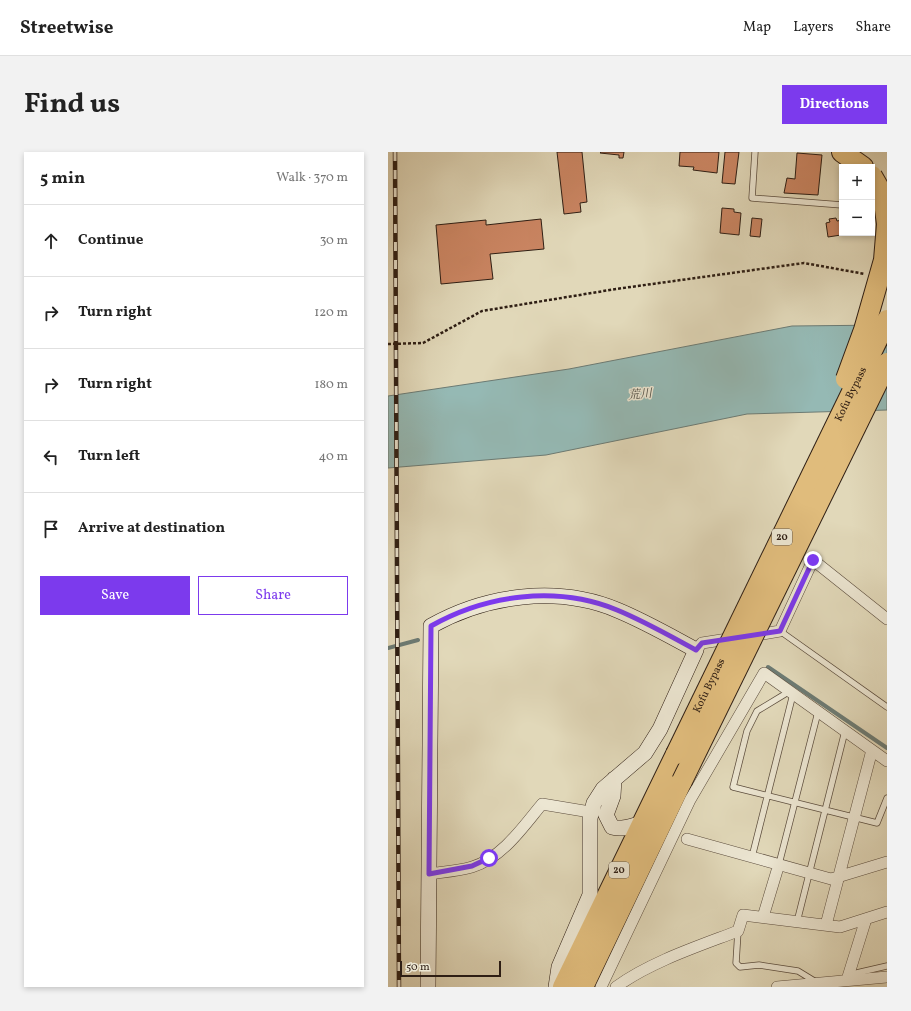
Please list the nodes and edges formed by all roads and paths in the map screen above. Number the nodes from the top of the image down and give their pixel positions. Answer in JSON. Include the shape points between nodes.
{"nodes":[{"id":1,"x":755,"y":152,"type":"edge"},
{"id":2,"x":842,"y":152,"type":"edge"},
{"id":3,"x":859,"y":164,"type":"edge"},
{"id":4,"x":875,"y":181,"type":"edge"},
{"id":5,"x":887,"y":201,"type":"edge"},
{"id":6,"x":839,"y":205,"type":"edge"},
{"id":7,"x":876,"y":205,"type":"dead end"},
{"id":8,"x":866,"y":274,"type":"dead end"},
{"id":9,"x":887,"y":320,"type":"edge"},
{"id":10,"x":388,"y":344,"type":"edge"},
{"id":11,"x":887,"y":363,"type":"edge"},
{"id":12,"x":805,"y":490,"type":"junction"},
{"id":13,"x":887,"y":618,"type":"edge"},
{"id":14,"x":780,"y":631,"type":"junction"},
{"id":15,"x":696,"y":650,"type":"junction"},
{"id":16,"x":791,"y":693,"type":"junction"},
{"id":17,"x":887,"y":707,"type":"edge"},
{"id":18,"x":818,"y":712,"type":"junction"},
{"id":19,"x":845,"y":731,"type":"junction"},
{"id":20,"x":872,"y":750,"type":"junction"},
{"id":21,"x":887,"y":761,"type":"edge"},
{"id":22,"x":614,"y":779,"type":"junction"},
{"id":23,"x":768,"y":796,"type":"junction"},
{"id":24,"x":887,"y":798,"type":"edge"},
{"id":25,"x":795,"y":802,"type":"junction"},
{"id":26,"x":825,"y":809,"type":"junction"},
{"id":27,"x":584,"y":811,"type":"dead end"},
{"id":28,"x":855,"y":817,"type":"junction"},
{"id":29,"x":642,"y":823,"type":"junction"},
{"id":30,"x":687,"y":839,"type":"dead end"},
{"id":31,"x":752,"y":857,"type":"junction"},
{"id":32,"x":887,"y":862,"type":"edge"},
{"id":33,"x":779,"y":864,"type":"junction"},
{"id":34,"x":809,"y":872,"type":"junction"},
{"id":35,"x":429,"y":874,"type":"junction"},
{"id":36,"x":838,"y":877,"type":"junction"},
{"id":37,"x":887,"y":912,"type":"edge"},
{"id":38,"x":763,"y":917,"type":"junction"},
{"id":39,"x":866,"y":919,"type":"junction"},
{"id":40,"x":797,"y":922,"type":"junction"},
{"id":41,"x":826,"y":925,"type":"junction"},
{"id":42,"x":738,"y":931,"type":"junction"},
{"id":43,"x":887,"y":966,"type":"edge"},
{"id":44,"x":887,"y":977,"type":"edge"},
{"id":45,"x":847,"y":978,"type":"junction"},
{"id":46,"x":817,"y":982,"type":"junction"},
{"id":47,"x":428,"y":987,"type":"edge"},
{"id":48,"x":556,"y":987,"type":"edge"},
{"id":49,"x":563,"y":987,"type":"edge"},
{"id":50,"x":583,"y":987,"type":"edge"},
{"id":51,"x":601,"y":987,"type":"edge"},
{"id":52,"x":616,"y":987,"type":"edge"},
{"id":53,"x":777,"y":987,"type":"edge"}],
"edges":[{"from":1,"to":6,"type":"lane","via":[[752,198]]},
{"from":2,"to":3,"type":"highway"},
{"from":4,"to":12,"type":"highway","bridge":true,"via":[[883,195],[887,224],[884,260],[864,330]]},
{"from":5,"to":7,"type":"lane"},
{"from":8,"to":10,"type":"path","via":[[804,263],[616,289],[482,311],[423,342]]},
{"from":9,"to":12,"type":"highway","name":"Kofu Bypass","number":"20","bridge":true},
{"from":11,"to":50,"type":"highway","name":"Kofu Bypass","number":"20","bridge":true},
{"from":12,"to":29,"type":"highway","name":"Kofu Bypass","number":"20","bridge":true},
{"from":13,"to":14,"type":"street","via":[[813,560]]},
{"from":14,"to":15,"type":"street","via":[[702,643]]},
{"from":14,"to":17,"type":"lane"},
{"from":15,"to":22,"type":"street","via":[[660,729],[644,753]]},
{"from":15,"to":35,"type":"street","via":[[616,609],[586,600],[551,596],[527,596],[493,601],[454,613],[431,626]]},
{"from":16,"to":18,"type":"street"},
{"from":16,"to":23,"type":"lane"},
{"from":16,"to":23,"type":"lane","via":[[757,711],[747,731],[733,787]]},
{"from":16,"to":51,"type":"street","via":[[764,673],[690,800]]},
{"from":18,"to":19,"type":"street"},
{"from":18,"to":25,"type":"lane"},
{"from":19,"to":20,"type":"street"},
{"from":19,"to":26,"type":"lane"},
{"from":20,"to":21,"type":"street"},
{"from":20,"to":28,"type":"street"},
{"from":22,"to":29,"type":"street","via":[[613,796],[606,815],[612,827],[626,828]]},
{"from":22,"to":48,"type":"street","via":[[603,789],[594,803],[590,818],[590,895],[559,967]]},
{"from":23,"to":25,"type":"lane"},
{"from":23,"to":31,"type":"lane"},
{"from":24,"to":28,"type":"lane","via":[[877,823]]},
{"from":25,"to":26,"type":"lane"},
{"from":25,"to":33,"type":"lane"},
{"from":26,"to":28,"type":"lane"},
{"from":26,"to":34,"type":"lane"},
{"from":27,"to":35,"type":"street","via":[[542,804],[515,836],[489,858],[472,866]]},
{"from":28,"to":36,"type":"street"},
{"from":29,"to":49,"type":"highway","name":"Kofu Bypass","number":"20"},
{"from":30,"to":31,"type":"street"},
{"from":31,"to":33,"type":"street"},
{"from":32,"to":36,"type":"street"},
{"from":33,"to":34,"type":"street"},
{"from":33,"to":38,"type":"street"},
{"from":34,"to":36,"type":"street","via":[[831,879]]},
{"from":34,"to":40,"type":"lane"},
{"from":35,"to":47,"type":"street"},
{"from":36,"to":41,"type":"street"},
{"from":37,"to":39,"type":"street"},
{"from":38,"to":40,"type":"street"},
{"from":38,"to":42,"type":"street","via":[[743,915]]},
{"from":39,"to":41,"type":"street","via":[[840,927]]},
{"from":39,"to":45,"type":"street"},
{"from":40,"to":41,"type":"street"},
{"from":42,"to":46,"type":"lane","via":[[736,963],[740,967],[759,965],[798,971]]},
{"from":42,"to":52,"type":"street","via":[[631,976]]},
{"from":43,"to":45,"type":"lane"},
{"from":44,"to":45,"type":"street"},
{"from":45,"to":46,"type":"street"},
{"from":46,"to":53,"type":"street"}]}
